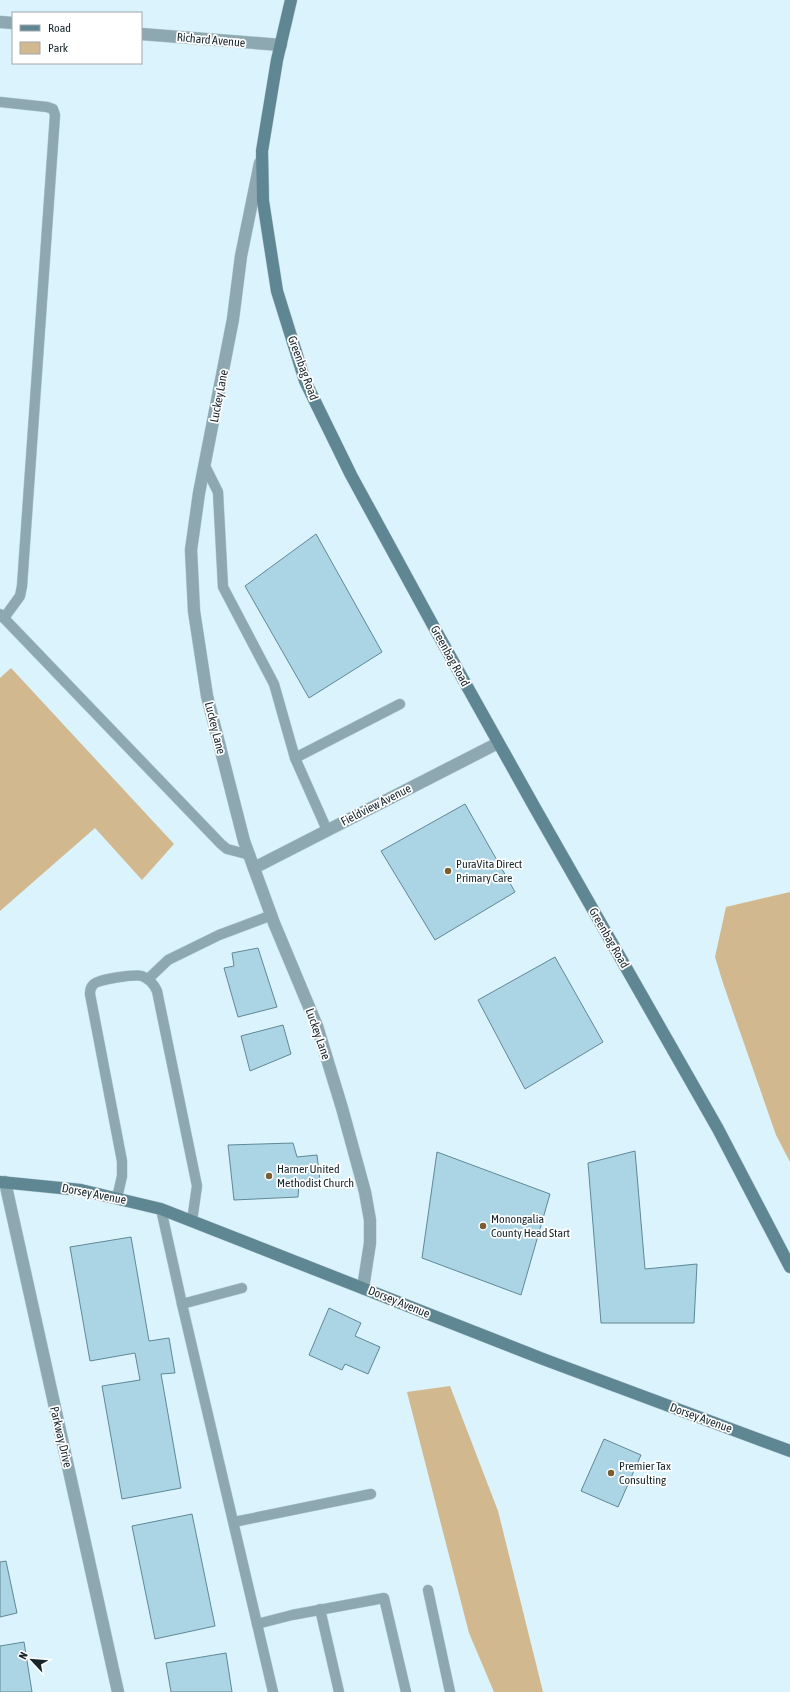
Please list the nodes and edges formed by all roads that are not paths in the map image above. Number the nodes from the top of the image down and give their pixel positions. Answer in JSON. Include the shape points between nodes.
{"nodes":[{"id":1,"x":291,"y":0,"type":"edge"},
{"id":2,"x":0,"y":22,"type":"edge"},
{"id":3,"x":12,"y":23,"type":"edge"},
{"id":4,"x":142,"y":34,"type":"edge"},
{"id":5,"x":281,"y":45,"type":"junction"},
{"id":6,"x":0,"y":102,"type":"edge"},
{"id":7,"x":262,"y":151,"type":"junction"},
{"id":8,"x":205,"y":466,"type":"junction"},
{"id":9,"x":2,"y":616,"type":"edge"},
{"id":10,"x":400,"y":704,"type":"dead end"},
{"id":11,"x":498,"y":743,"type":"junction"},
{"id":12,"x":295,"y":758,"type":"junction"},
{"id":13,"x":327,"y":830,"type":"junction"},
{"id":14,"x":250,"y":855,"type":"junction"},
{"id":15,"x":254,"y":868,"type":"junction"},
{"id":16,"x":272,"y":915,"type":"junction"},
{"id":17,"x":148,"y":979,"type":"junction"},
{"id":18,"x":2,"y":1182,"type":"edge"},
{"id":19,"x":117,"y":1198,"type":"junction"},
{"id":20,"x":161,"y":1209,"type":"junction"},
{"id":21,"x":192,"y":1221,"type":"junction"},
{"id":22,"x":790,"y":1268,"type":"edge"},
{"id":23,"x":242,"y":1288,"type":"dead end"},
{"id":24,"x":363,"y":1288,"type":"junction"},
{"id":25,"x":182,"y":1304,"type":"junction"},
{"id":26,"x":790,"y":1451,"type":"edge"},
{"id":27,"x":371,"y":1494,"type":"dead end"},
{"id":28,"x":234,"y":1522,"type":"junction"},
{"id":29,"x":428,"y":1590,"type":"dead end"},
{"id":30,"x":320,"y":1609,"type":"junction"},
{"id":31,"x":257,"y":1624,"type":"junction"},
{"id":32,"x":118,"y":1692,"type":"edge"},
{"id":33,"x":273,"y":1692,"type":"edge"},
{"id":34,"x":339,"y":1692,"type":"edge"},
{"id":35,"x":406,"y":1692,"type":"edge"},
{"id":36,"x":450,"y":1692,"type":"edge"}],
"edges":[{"from":1,"to":5,"type":"main road","name":"Greenbag Road"},
{"from":2,"to":3,"type":"street"},
{"from":4,"to":5,"type":"street","name":"Richard Avenue"},
{"from":5,"to":7,"type":"main road","name":"Greenbag Road"},
{"from":6,"to":9,"type":"lane","via":[[47,107],[53,109],[55,115],[22,586],[20,596]]},
{"from":7,"to":8,"type":"street","name":"Luckey Lane"},
{"from":7,"to":11,"type":"main road","name":"Greenbag Road","via":[[263,201],[277,291],[306,381],[351,475]]},
{"from":8,"to":12,"type":"lane","via":[[218,492],[223,588],[274,684]]},
{"from":8,"to":14,"type":"street","name":"Luckey Lane","via":[[192,550],[194,611],[207,696],[244,841]]},
{"from":9,"to":14,"type":"lane","via":[[221,844],[227,849]]},
{"from":10,"to":12,"type":"lane"},
{"from":11,"to":13,"type":"street","name":"Fieldview Avenue"},
{"from":11,"to":22,"type":"main road","name":"Greenbag Road","via":[[714,1123]]},
{"from":12,"to":13,"type":"lane"},
{"from":13,"to":15,"type":"street","name":"Fieldview Avenue"},
{"from":14,"to":15,"type":"street","name":"Luckey Lane"},
{"from":15,"to":16,"type":"street","name":"Luckey Lane"},
{"from":16,"to":17,"type":"lane","via":[[218,935],[168,960]]},
{"from":16,"to":24,"type":"street","name":"Luckey Lane","via":[[317,1026],[365,1192],[370,1220],[370,1243]]},
{"from":17,"to":19,"type":"lane","via":[[140,975],[99,980],[93,985],[90,994],[122,1161],[122,1176]]},
{"from":17,"to":21,"type":"lane","via":[[157,991],[196,1186]]},
{"from":18,"to":19,"type":"main road","name":"Dorsey Avenue","via":[[82,1190]]},
{"from":18,"to":32,"type":"street","name":"Parkway Drive"},
{"from":19,"to":20,"type":"main road","name":"Dorsey Avenue"},
{"from":20,"to":21,"type":"main road","name":"Dorsey Avenue"},
{"from":20,"to":25,"type":"lane"},
{"from":21,"to":24,"type":"main road","name":"Dorsey Avenue"},
{"from":23,"to":25,"type":"lane"},
{"from":24,"to":26,"type":"main road","name":"Dorsey Avenue","via":[[543,1359]]},
{"from":25,"to":28,"type":"lane"},
{"from":27,"to":28,"type":"lane"},
{"from":28,"to":31,"type":"lane"},
{"from":29,"to":36,"type":"lane"},
{"from":30,"to":31,"type":"lane"},
{"from":30,"to":34,"type":"lane"},
{"from":30,"to":35,"type":"lane","via":[[384,1598]]},
{"from":31,"to":33,"type":"lane"}]}
